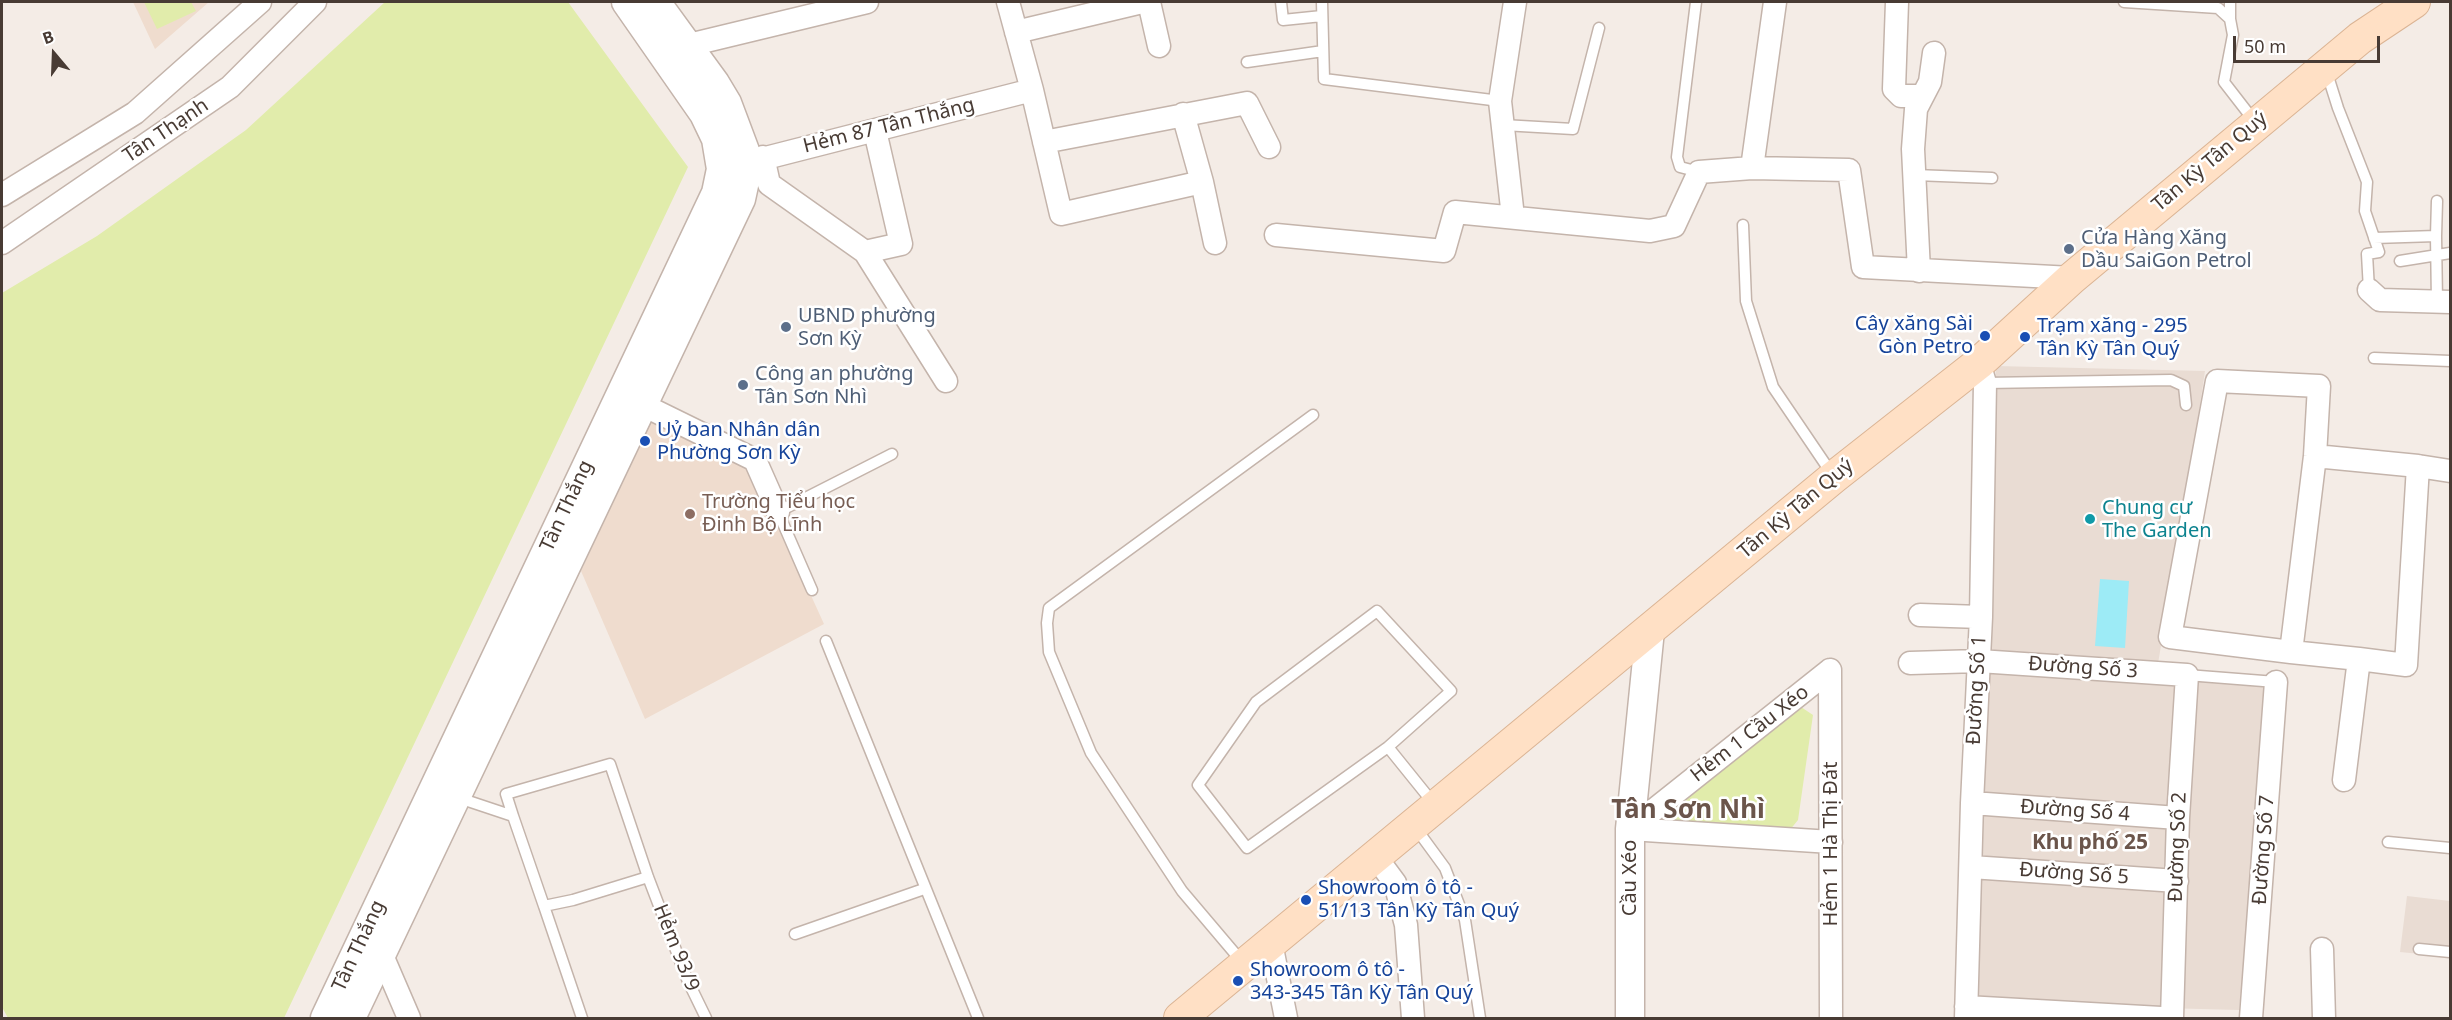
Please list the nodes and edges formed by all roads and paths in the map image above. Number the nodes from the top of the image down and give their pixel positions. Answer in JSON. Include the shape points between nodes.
{"nodes":[{"id":1,"x":260,"y":2,"type":"edge"},
{"id":2,"x":315,"y":2,"type":"edge"},
{"id":3,"x":626,"y":2,"type":"edge"},
{"id":4,"x":656,"y":2,"type":"edge"},
{"id":5,"x":867,"y":2,"type":"edge"},
{"id":6,"x":1008,"y":2,"type":"edge"},
{"id":7,"x":1142,"y":2,"type":"edge"},
{"id":8,"x":1149,"y":2,"type":"edge"},
{"id":9,"x":1281,"y":2,"type":"edge"},
{"id":10,"x":1322,"y":2,"type":"edge"},
{"id":11,"x":1515,"y":2,"type":"edge"},
{"id":12,"x":1696,"y":2,"type":"edge"},
{"id":13,"x":1774,"y":2,"type":"edge"},
{"id":14,"x":1897,"y":2,"type":"edge"},
{"id":15,"x":2124,"y":2,"type":"edge"},
{"id":16,"x":2230,"y":2,"type":"edge"},
{"id":17,"x":2414,"y":2,"type":"edge"},
{"id":18,"x":1322,"y":16,"type":"junction"},
{"id":19,"x":2230,"y":19,"type":"junction"},
{"id":20,"x":1599,"y":28,"type":"dead end"},
{"id":21,"x":1016,"y":32,"type":"junction"},
{"id":22,"x":1159,"y":46,"type":"dead end"},
{"id":23,"x":1323,"y":51,"type":"junction"},
{"id":24,"x":678,"y":53,"type":"junction"},
{"id":25,"x":1934,"y":53,"type":"dead end"},
{"id":26,"x":1247,"y":62,"type":"dead end"},
{"id":27,"x":2325,"y":66,"type":"junction"},
{"id":28,"x":1032,"y":90,"type":"junction"},
{"id":29,"x":1921,"y":96,"type":"junction"},
{"id":30,"x":1500,"y":101,"type":"junction"},
{"id":31,"x":1183,"y":114,"type":"junction"},
{"id":32,"x":2256,"y":124,"type":"junction"},
{"id":33,"x":1503,"y":125,"type":"junction"},
{"id":34,"x":875,"y":131,"type":"junction"},
{"id":35,"x":1044,"y":142,"type":"junction"},
{"id":36,"x":1269,"y":147,"type":"dead end"},
{"id":37,"x":743,"y":163,"type":"junction"},
{"id":38,"x":1752,"y":168,"type":"junction"},
{"id":39,"x":1699,"y":172,"type":"junction"},
{"id":40,"x":1915,"y":175,"type":"junction"},
{"id":41,"x":1992,"y":178,"type":"dead end"},
{"id":42,"x":1202,"y":182,"type":"junction"},
{"id":43,"x":2,"y":195,"type":"edge"},
{"id":44,"x":2437,"y":201,"type":"dead end"},
{"id":45,"x":1513,"y":217,"type":"junction"},
{"id":46,"x":1743,"y":225,"type":"dead end"},
{"id":47,"x":1276,"y":235,"type":"dead end"},
{"id":48,"x":2436,"y":236,"type":"junction"},
{"id":49,"x":2374,"y":238,"type":"junction"},
{"id":50,"x":2,"y":243,"type":"edge"},
{"id":51,"x":1215,"y":243,"type":"dead end"},
{"id":52,"x":865,"y":252,"type":"junction"},
{"id":53,"x":2451,"y":253,"type":"edge"},
{"id":54,"x":2436,"y":255,"type":"junction"},
{"id":55,"x":2400,"y":261,"type":"dead end"},
{"id":56,"x":1919,"y":271,"type":"junction"},
{"id":57,"x":2073,"y":278,"type":"junction"},
{"id":58,"x":2369,"y":290,"type":"joint"},
{"id":59,"x":2444,"y":302,"type":"edge"},
{"id":60,"x":2374,"y":358,"type":"dead end"},
{"id":61,"x":2451,"y":362,"type":"edge"},
{"id":62,"x":1982,"y":373,"type":"junction"},
{"id":63,"x":946,"y":381,"type":"dead end"},
{"id":64,"x":643,"y":405,"type":"junction"},
{"id":65,"x":2186,"y":405,"type":"dead end"},
{"id":66,"x":1313,"y":416,"type":"dead end"},
{"id":67,"x":892,"y":454,"type":"dead end"},
{"id":68,"x":2315,"y":456,"type":"junction"},
{"id":69,"x":2418,"y":466,"type":"junction"},
{"id":70,"x":2451,"y":471,"type":"edge"},
{"id":71,"x":1834,"y":477,"type":"junction"},
{"id":72,"x":778,"y":512,"type":"junction"},
{"id":73,"x":813,"y":590,"type":"dead end"},
{"id":74,"x":1920,"y":615,"type":"dead end"},
{"id":75,"x":1981,"y":617,"type":"junction"},
{"id":76,"x":1650,"y":630,"type":"junction"},
{"id":77,"x":826,"y":642,"type":"dead end"},
{"id":78,"x":2291,"y":652,"type":"junction"},
{"id":79,"x":2359,"y":659,"type":"junction"},
{"id":80,"x":1979,"y":661,"type":"junction"},
{"id":81,"x":1910,"y":663,"type":"dead end"},
{"id":82,"x":1830,"y":670,"type":"joint"},
{"id":83,"x":2187,"y":675,"type":"junction"},
{"id":84,"x":2276,"y":682,"type":"joint"},
{"id":85,"x":1388,"y":747,"type":"junction"},
{"id":86,"x":2344,"y":780,"type":"dead end"},
{"id":87,"x":456,"y":797,"type":"junction"},
{"id":88,"x":1972,"y":803,"type":"junction"},
{"id":89,"x":1425,"y":815,"type":"junction"},
{"id":90,"x":513,"y":816,"type":"junction"},
{"id":91,"x":2178,"y":818,"type":"junction"},
{"id":92,"x":1630,"y":829,"type":"junction"},
{"id":93,"x":1831,"y":842,"type":"junction"},
{"id":94,"x":2388,"y":842,"type":"dead end"},
{"id":95,"x":2451,"y":848,"type":"edge"},
{"id":96,"x":1375,"y":856,"type":"junction"},
{"id":97,"x":1971,"y":867,"type":"junction"},
{"id":98,"x":648,"y":877,"type":"junction"},
{"id":99,"x":2177,"y":881,"type":"junction"},
{"id":100,"x":924,"y":889,"type":"junction"},
{"id":101,"x":544,"y":906,"type":"junction"},
{"id":102,"x":795,"y":934,"type":"dead end"},
{"id":103,"x":1271,"y":942,"type":"junction"},
{"id":104,"x":2322,"y":949,"type":"dead end"},
{"id":105,"x":2419,"y":949,"type":"dead end"},
{"id":106,"x":2451,"y":952,"type":"edge"},
{"id":107,"x":381,"y":953,"type":"junction"},
{"id":108,"x":1245,"y":965,"type":"junction"},
{"id":109,"x":1966,"y":1013,"type":"edge"},
{"id":110,"x":325,"y":1018,"type":"edge"},
{"id":111,"x":351,"y":1018,"type":"edge"},
{"id":112,"x":409,"y":1018,"type":"edge"},
{"id":113,"x":582,"y":1018,"type":"edge"},
{"id":114,"x":706,"y":1018,"type":"edge"},
{"id":115,"x":978,"y":1018,"type":"edge"},
{"id":116,"x":1180,"y":1018,"type":"edge"},
{"id":117,"x":1286,"y":1018,"type":"edge"},
{"id":118,"x":1413,"y":1018,"type":"edge"},
{"id":119,"x":1480,"y":1018,"type":"edge"},
{"id":120,"x":1630,"y":1018,"type":"edge"},
{"id":121,"x":1831,"y":1018,"type":"edge"},
{"id":122,"x":2161,"y":1018,"type":"edge"},
{"id":123,"x":2172,"y":1018,"type":"edge"},
{"id":124,"x":2251,"y":1018,"type":"edge"},
{"id":125,"x":2324,"y":1018,"type":"edge"}],
"edges":[{"from":1,"to":43,"type":"street","name":"Tân Thạnh","via":[[135,113]]},
{"from":2,"to":50,"type":"street","name":"Tân Thạnh","via":[[230,87]]},
{"from":3,"to":24,"type":"street","name":"Tân Thắng"},
{"from":4,"to":24,"type":"street","name":"Tân Thắng"},
{"from":5,"to":24,"type":"street"},
{"from":6,"to":21,"type":"street"},
{"from":7,"to":21,"type":"street"},
{"from":8,"to":22,"type":"street"},
{"from":9,"to":18,"type":"lane","via":[[1283,20]]},
{"from":10,"to":18,"type":"lane"},
{"from":11,"to":30,"type":"street"},
{"from":12,"to":39,"type":"lane","via":[[1677,157],[1680,167]]},
{"from":13,"to":38,"type":"street"},
{"from":14,"to":29,"type":"street","via":[[1894,89],[1901,96]]},
{"from":15,"to":19,"type":"lane","via":[[2218,8]]},
{"from":16,"to":19,"type":"lane"},
{"from":17,"to":27,"type":"main road","name":"Tân Kỳ Tân Quý"},
{"from":18,"to":23,"type":"lane"},
{"from":19,"to":32,"type":"lane","via":[[2234,34],[2224,82]]},
{"from":20,"to":33,"type":"lane","via":[[1573,129]]},
{"from":21,"to":28,"type":"street"},
{"from":23,"to":26,"type":"lane"},
{"from":23,"to":30,"type":"lane","via":[[1324,79]]},
{"from":24,"to":37,"type":"street","name":"Tân Thắng","via":[[716,139]]},
{"from":25,"to":29,"type":"street","via":[[1930,82]]},
{"from":27,"to":32,"type":"main road","name":"Tân Kỳ Tân Quý"},
{"from":27,"to":49,"type":"lane","via":[[2367,182],[2365,211]]},
{"from":28,"to":34,"type":"street","name":"Hẻm 87 Tân Thắng"},
{"from":28,"to":35,"type":"street"},
{"from":29,"to":40,"type":"street","via":[[1916,109]]},
{"from":30,"to":33,"type":"street"},
{"from":31,"to":35,"type":"street"},
{"from":31,"to":36,"type":"street","via":[[1247,103]]},
{"from":31,"to":42,"type":"street"},
{"from":32,"to":57,"type":"main road","name":"Tân Kỳ Tân Quý"},
{"from":33,"to":45,"type":"street"},
{"from":34,"to":37,"type":"street","name":"Hẻm 87 Tân Thắng"},
{"from":34,"to":52,"type":"street","via":[[901,244]]},
{"from":35,"to":42,"type":"street","via":[[1061,214]]},
{"from":37,"to":52,"type":"street"},
{"from":37,"to":64,"type":"street","name":"Tân Thắng","via":[[746,176],[741,200]]},
{"from":37,"to":110,"type":"street","name":"Tân Thắng","via":[[716,193]]},
{"from":38,"to":39,"type":"street"},
{"from":38,"to":56,"type":"street","via":[[1850,170],[1863,267]]},
{"from":39,"to":45,"type":"street","via":[[1674,226],[1650,231]]},
{"from":40,"to":41,"type":"lane"},
{"from":40,"to":56,"type":"street"},
{"from":42,"to":51,"type":"street"},
{"from":44,"to":48,"type":"lane"},
{"from":45,"to":47,"type":"street","via":[[1455,212],[1444,251]]},
{"from":46,"to":71,"type":"lane","via":[[1746,301],[1773,387]]},
{"from":48,"to":49,"type":"lane"},
{"from":48,"to":54,"type":"lane"},
{"from":49,"to":58,"type":"lane","via":[[2379,252],[2367,254]]},
{"from":52,"to":63,"type":"street"},
{"from":53,"to":54,"type":"lane"},
{"from":54,"to":55,"type":"lane"},
{"from":54,"to":59,"type":"lane"},
{"from":56,"to":57,"type":"street"},
{"from":57,"to":62,"type":"main road","name":"Tân Kỳ Tân Quý"},
{"from":58,"to":59,"type":"street","via":[[2380,300]]},
{"from":60,"to":61,"type":"lane"},
{"from":62,"to":65,"type":"lane","via":[[2170,380],[2184,386]]},
{"from":62,"to":71,"type":"main road","name":"Tân Kỳ Tân Quý"},
{"from":62,"to":75,"type":"street","name":"Đường Số 1"},
{"from":64,"to":72,"type":"street","via":[[755,460]]},
{"from":64,"to":87,"type":"street","name":"Tân Thắng"},
{"from":66,"to":108,"type":"lane","via":[[1049,608],[1047,623],[1049,652],[1091,753],[1182,891]]},
{"from":67,"to":72,"type":"lane"},
{"from":68,"to":69,"type":"street"},
{"from":68,"to":78,"type":"street"},
{"from":68,"to":78,"type":"street","via":[[2319,386],[2217,381],[2170,637]]},
{"from":69,"to":70,"type":"street"},
{"from":69,"to":79,"type":"street","via":[[2406,665]]},
{"from":71,"to":76,"type":"main road","name":"Tân Kỳ Tân Quý"},
{"from":72,"to":73,"type":"lane"},
{"from":74,"to":75,"type":"street"},
{"from":75,"to":80,"type":"street","name":"Đường Số 1"},
{"from":76,"to":89,"type":"main road","name":"Tân Kỳ Tân Quý"},
{"from":76,"to":92,"type":"street","name":"Cầu Xéo"},
{"from":77,"to":100,"type":"lane"},
{"from":78,"to":79,"type":"street"},
{"from":79,"to":86,"type":"street"},
{"from":80,"to":81,"type":"street","name":"Đường Số 3"},
{"from":80,"to":83,"type":"street","name":"Đường Số 3"},
{"from":80,"to":88,"type":"street","name":"Đường Số 1"},
{"from":82,"to":92,"type":"street","name":"Hẻm 1 Cầu Xéo"},
{"from":82,"to":93,"type":"street","name":"Hẻm 1 Hà Thị Đát"},
{"from":83,"to":84,"type":"lane"},
{"from":83,"to":91,"type":"street","name":"Đường Số 2"},
{"from":84,"to":124,"type":"street","name":"Đường Số 7"},
{"from":85,"to":85,"type":"lane","via":[[1451,690],[1377,611],[1256,702],[1197,785],[1247,849]]},
{"from":85,"to":89,"type":"lane"},
{"from":87,"to":90,"type":"lane"},
{"from":87,"to":107,"type":"street","name":"Tân Thắng"},
{"from":88,"to":91,"type":"street","name":"Đường Số 4"},
{"from":88,"to":97,"type":"street","name":"Đường Số 1"},
{"from":89,"to":96,"type":"main road","name":"Tân Kỳ Tân Quý"},
{"from":89,"to":119,"type":"lane","via":[[1465,920]]},
{"from":90,"to":98,"type":"lane","name":"Hẻm 93/9","via":[[506,794],[610,765]]},
{"from":90,"to":101,"type":"lane"},
{"from":91,"to":99,"type":"street","name":"Đường Số 2"},
{"from":92,"to":93,"type":"street"},
{"from":92,"to":120,"type":"street","name":"Cầu Xéo"},
{"from":93,"to":121,"type":"street","name":"Hẻm 1 Hà Thị Đát"},
{"from":94,"to":95,"type":"lane"},
{"from":96,"to":103,"type":"main road","name":"Tân Kỳ Tân Quý"},
{"from":96,"to":118,"type":"street","via":[[1395,883],[1406,925]]},
{"from":97,"to":99,"type":"street","name":"Đường Số 5"},
{"from":97,"to":109,"type":"street","name":"Đường Số 1"},
{"from":98,"to":101,"type":"lane"},
{"from":98,"to":114,"type":"lane","name":"Hẻm 93/9"},
{"from":99,"to":123,"type":"street","name":"Đường Số 2"},
{"from":100,"to":102,"type":"lane"},
{"from":100,"to":115,"type":"lane"},
{"from":101,"to":113,"type":"lane"},
{"from":103,"to":108,"type":"main road","name":"Tân Kỳ Tân Quý"},
{"from":103,"to":117,"type":"street"},
{"from":104,"to":125,"type":"street"},
{"from":105,"to":106,"type":"lane"},
{"from":107,"to":111,"type":"street","name":"Tân Thắng"},
{"from":107,"to":112,"type":"street"},
{"from":108,"to":116,"type":"main road","name":"Tân Kỳ Tân Quý"},
{"from":109,"to":122,"type":"street"}]}
